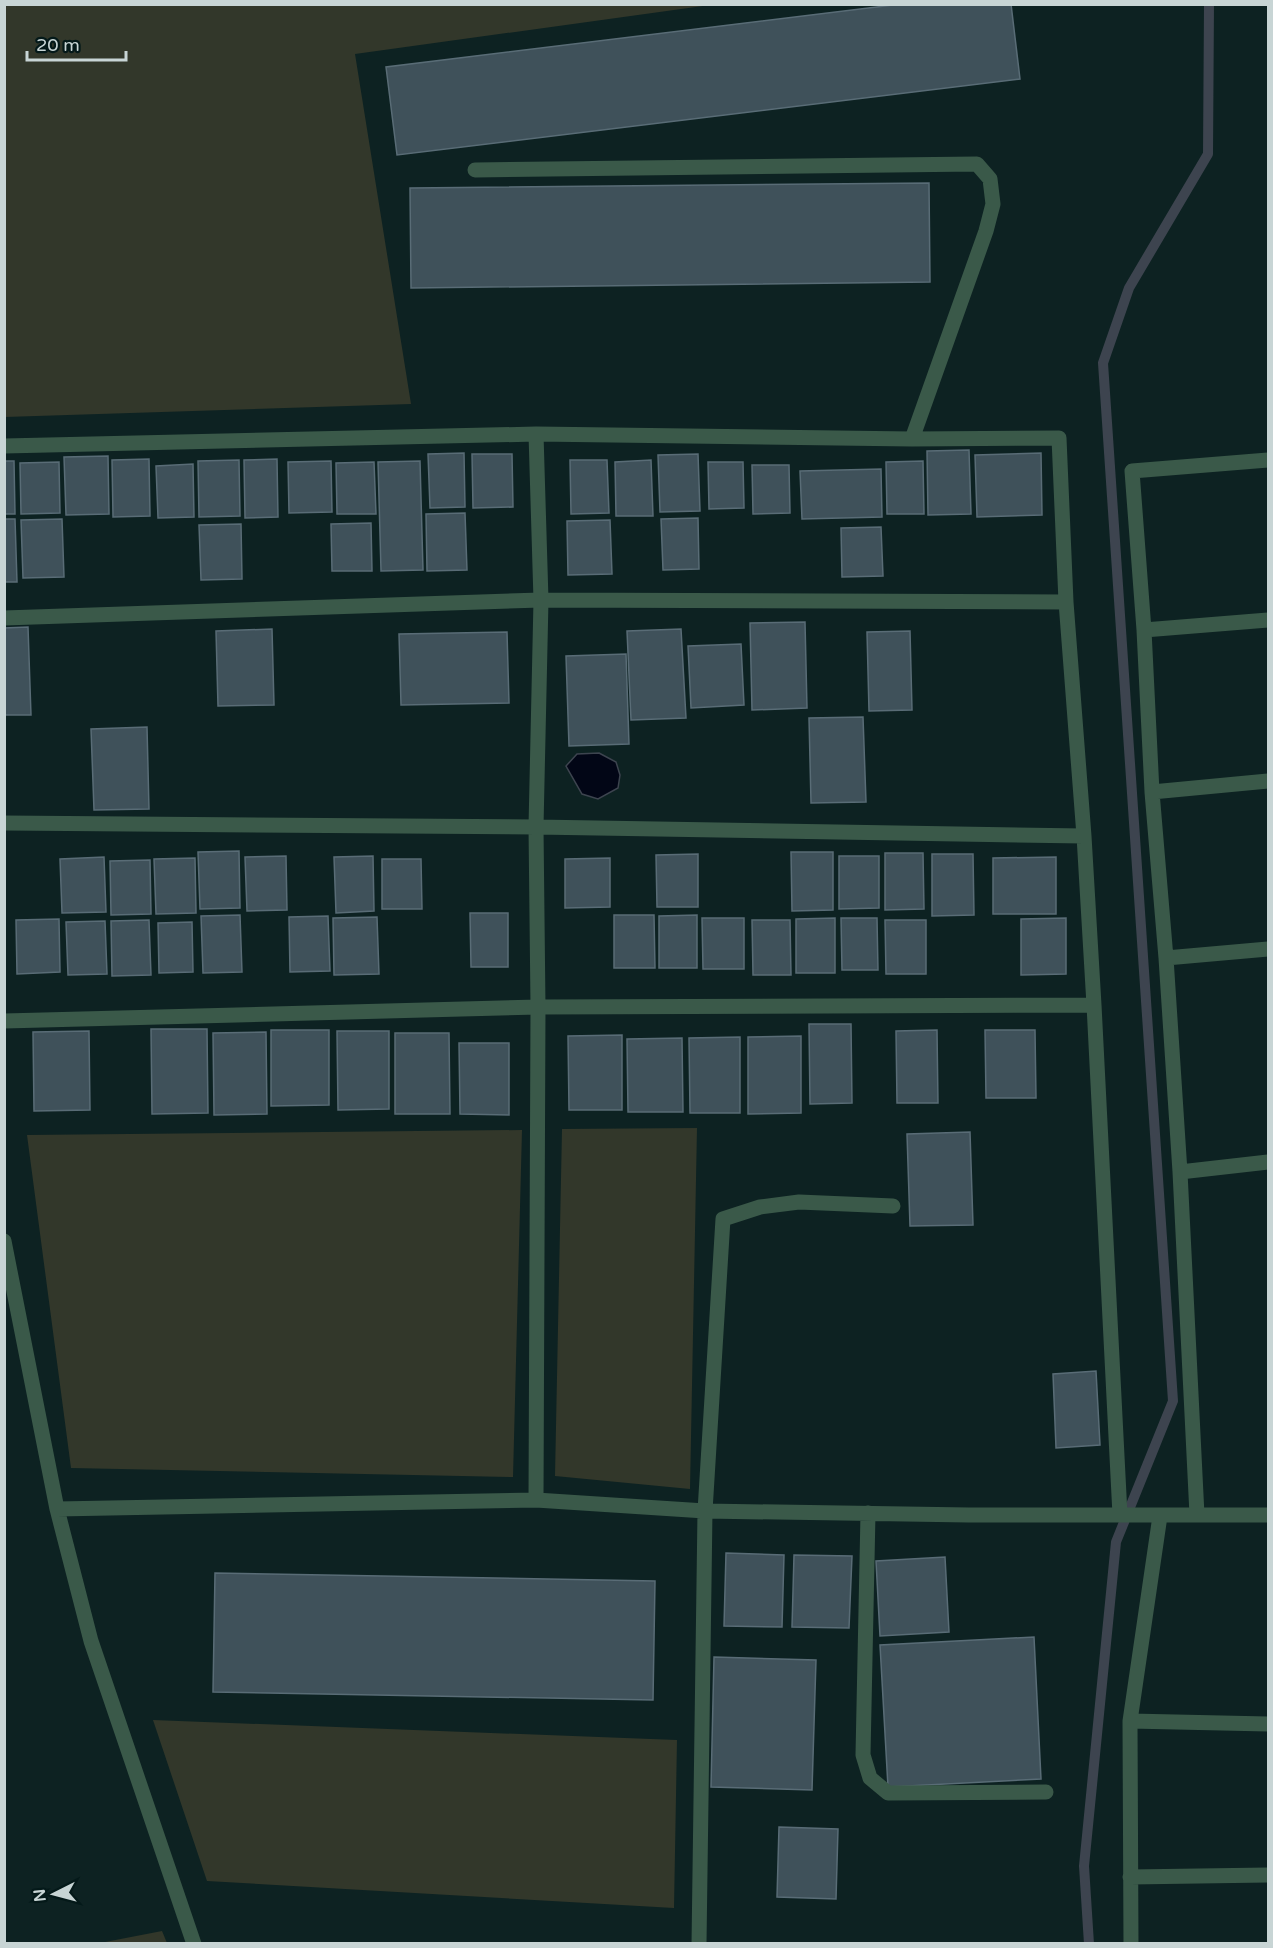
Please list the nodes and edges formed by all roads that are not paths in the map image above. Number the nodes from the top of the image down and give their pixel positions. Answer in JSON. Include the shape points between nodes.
{"nodes":[{"id":1,"x":475,"y":170,"type":"dead end"},
{"id":2,"x":536,"y":434,"type":"junction"},
{"id":3,"x":912,"y":439,"type":"junction"},
{"id":4,"x":4,"y":446,"type":"edge"},
{"id":5,"x":1269,"y":460,"type":"edge"},
{"id":6,"x":541,"y":600,"type":"junction"},
{"id":7,"x":1066,"y":602,"type":"junction"},
{"id":8,"x":4,"y":618,"type":"edge"},
{"id":9,"x":1269,"y":620,"type":"edge"},
{"id":10,"x":1144,"y":630,"type":"junction"},
{"id":11,"x":1269,"y":781,"type":"edge"},
{"id":12,"x":1152,"y":792,"type":"junction"},
{"id":13,"x":4,"y":823,"type":"edge"},
{"id":14,"x":536,"y":827,"type":"junction"},
{"id":15,"x":1084,"y":836,"type":"junction"},
{"id":16,"x":1269,"y":949,"type":"edge"},
{"id":17,"x":1166,"y":958,"type":"junction"},
{"id":18,"x":1094,"y":1005,"type":"junction"},
{"id":19,"x":538,"y":1007,"type":"junction"},
{"id":20,"x":4,"y":1022,"type":"edge"},
{"id":21,"x":1269,"y":1162,"type":"edge"},
{"id":22,"x":1180,"y":1172,"type":"junction"},
{"id":23,"x":893,"y":1206,"type":"dead end"},
{"id":24,"x":4,"y":1241,"type":"edge"},
{"id":25,"x":536,"y":1500,"type":"junction"},
{"id":26,"x":57,"y":1509,"type":"junction"},
{"id":27,"x":705,"y":1511,"type":"junction"},
{"id":28,"x":868,"y":1513,"type":"junction"},
{"id":29,"x":1121,"y":1515,"type":"junction"},
{"id":30,"x":1197,"y":1515,"type":"junction"},
{"id":31,"x":1269,"y":1515,"type":"edge"},
{"id":32,"x":1160,"y":1516,"type":"junction"},
{"id":33,"x":1131,"y":1721,"type":"junction"},
{"id":34,"x":1269,"y":1724,"type":"edge"},
{"id":35,"x":1046,"y":1792,"type":"dead end"},
{"id":36,"x":1269,"y":1875,"type":"edge"},
{"id":37,"x":1130,"y":1877,"type":"junction"},
{"id":38,"x":194,"y":1944,"type":"edge"},
{"id":39,"x":699,"y":1944,"type":"edge"},
{"id":40,"x":1131,"y":1944,"type":"edge"}],
"edges":[{"from":1,"to":3,"type":"street","via":[[977,164],[990,179],[993,204]]},
{"from":2,"to":3,"type":"street"},
{"from":2,"to":4,"type":"street"},
{"from":2,"to":6,"type":"street"},
{"from":3,"to":7,"type":"street","via":[[1059,438]]},
{"from":5,"to":10,"type":"street","via":[[1131,471]]},
{"from":6,"to":7,"type":"street"},
{"from":6,"to":8,"type":"street"},
{"from":6,"to":14,"type":"street"},
{"from":7,"to":15,"type":"street"},
{"from":9,"to":10,"type":"street"},
{"from":10,"to":12,"type":"street"},
{"from":11,"to":12,"type":"street"},
{"from":12,"to":17,"type":"street"},
{"from":13,"to":14,"type":"street"},
{"from":14,"to":15,"type":"street"},
{"from":14,"to":19,"type":"street"},
{"from":15,"to":18,"type":"street"},
{"from":16,"to":17,"type":"street"},
{"from":17,"to":22,"type":"street"},
{"from":18,"to":19,"type":"street"},
{"from":18,"to":29,"type":"street"},
{"from":19,"to":20,"type":"street"},
{"from":19,"to":25,"type":"street"},
{"from":21,"to":22,"type":"street"},
{"from":22,"to":30,"type":"street"},
{"from":23,"to":27,"type":"street","via":[[799,1202],[760,1207],[723,1219]]},
{"from":24,"to":26,"type":"street"},
{"from":25,"to":26,"type":"street"},
{"from":25,"to":27,"type":"street"},
{"from":26,"to":38,"type":"street","via":[[92,1641]]},
{"from":27,"to":28,"type":"street"},
{"from":27,"to":39,"type":"street"},
{"from":28,"to":29,"type":"street"},
{"from":28,"to":35,"type":"street","via":[[863,1755],[870,1778],[888,1793]]},
{"from":29,"to":32,"type":"street"},
{"from":30,"to":31,"type":"street"},
{"from":30,"to":32,"type":"street"},
{"from":32,"to":33,"type":"street"},
{"from":33,"to":34,"type":"street"},
{"from":33,"to":37,"type":"street"},
{"from":36,"to":37,"type":"street"},
{"from":37,"to":40,"type":"street"}]}
